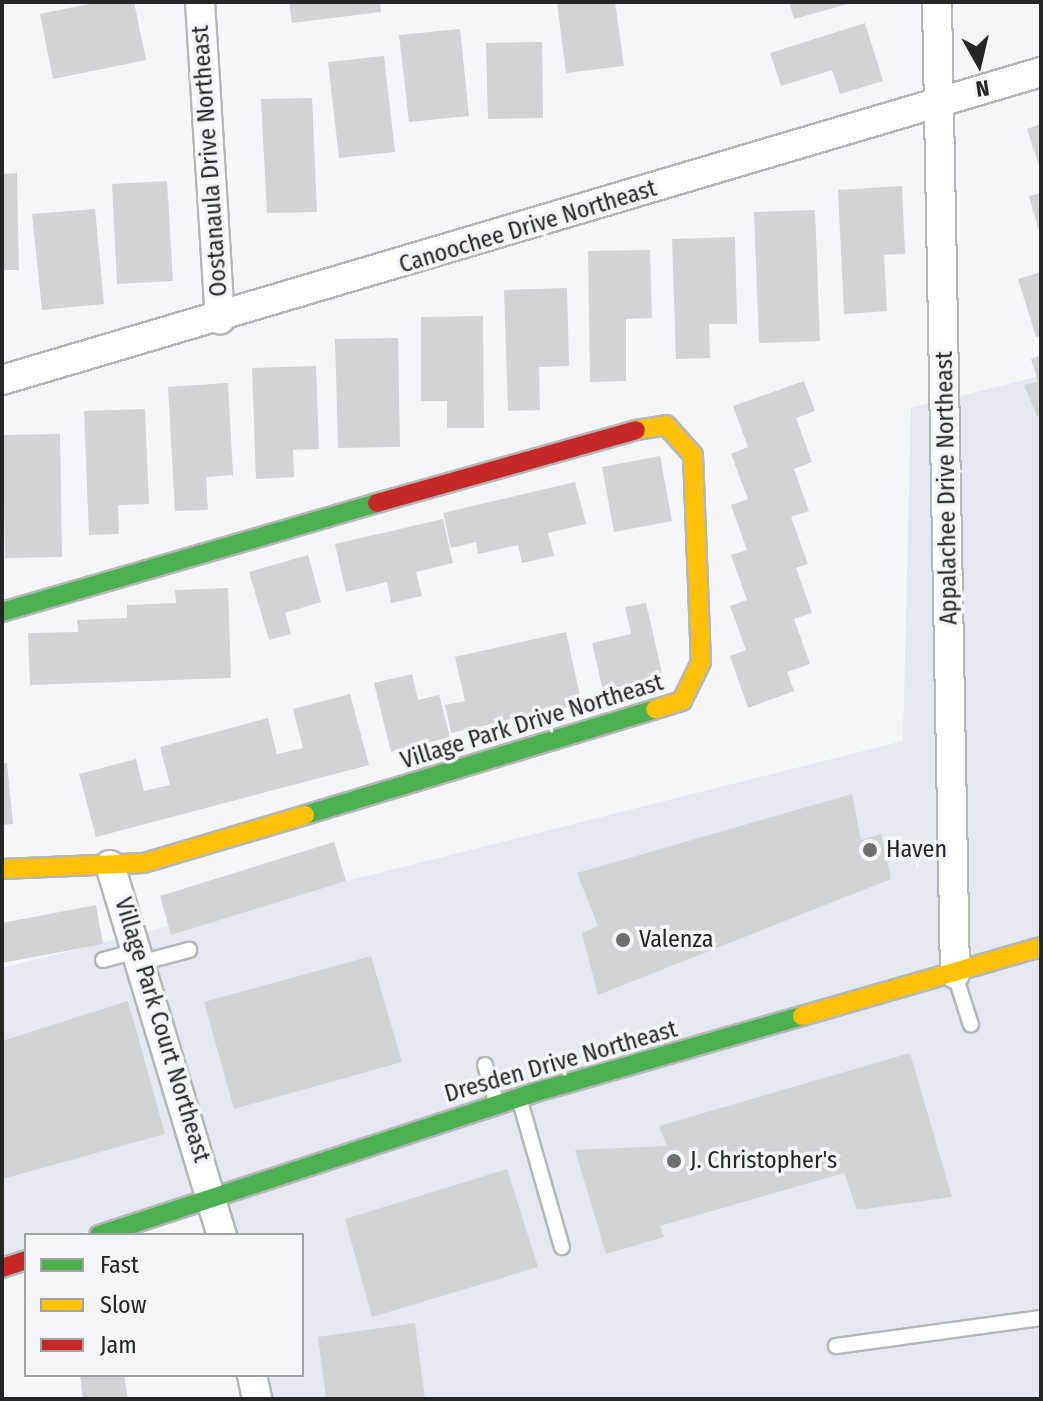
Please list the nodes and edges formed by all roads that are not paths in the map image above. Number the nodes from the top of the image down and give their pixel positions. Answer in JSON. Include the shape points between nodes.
{"nodes":[{"id":1,"x":200,"y":2,"type":"edge"},
{"id":2,"x":937,"y":2,"type":"edge"},
{"id":3,"x":1041,"y":72,"type":"edge"},
{"id":4,"x":938,"y":104,"type":"junction"},
{"id":5,"x":220,"y":319,"type":"junction"},
{"id":6,"x":7,"y":378,"type":"edge"},
{"id":7,"x":2,"y":612,"type":"edge"},
{"id":8,"x":110,"y":865,"type":"junction"},
{"id":9,"x":2,"y":869,"type":"edge"},
{"id":10,"x":1041,"y":947,"type":"edge"},
{"id":11,"x":189,"y":950,"type":"dead end"},
{"id":12,"x":139,"y":957,"type":"junction"},
{"id":13,"x":103,"y":960,"type":"dead end"},
{"id":14,"x":955,"y":974,"type":"junction"},
{"id":15,"x":971,"y":1025,"type":"dead end"},
{"id":16,"x":485,"y":1065,"type":"dead end"},
{"id":17,"x":519,"y":1097,"type":"junction"},
{"id":18,"x":497,"y":1105,"type":"junction"},
{"id":19,"x":214,"y":1195,"type":"junction"},
{"id":20,"x":105,"y":1233,"type":"edge"},
{"id":21,"x":222,"y":1233,"type":"edge"},
{"id":22,"x":562,"y":1247,"type":"dead end"},
{"id":23,"x":24,"y":1261,"type":"edge"},
{"id":24,"x":2,"y":1268,"type":"edge"},
{"id":25,"x":1041,"y":1318,"type":"edge"},
{"id":26,"x":836,"y":1346,"type":"dead end"},
{"id":27,"x":252,"y":1377,"type":"edge"},
{"id":28,"x":257,"y":1399,"type":"edge"}],
"edges":[{"from":1,"to":5,"type":"street","name":"Oostanaula Drive Northeast"},
{"from":2,"to":4,"type":"street","name":"Appalachee Drive Northeast"},
{"from":3,"to":4,"type":"street","name":"Canoochee Drive Northeast"},
{"from":4,"to":5,"type":"street","name":"Canoochee Drive Northeast"},
{"from":4,"to":14,"type":"street","name":"Appalachee Drive Northeast"},
{"from":5,"to":6,"type":"street","name":"Canoochee Drive Northeast"},
{"from":7,"to":8,"type":"street","name":"Village Park Drive Northeast","via":[[620,433],[666,425],[693,455],[701,662],[682,701],[144,863]]},
{"from":8,"to":9,"type":"street","name":"Village Park Drive Northeast"},
{"from":8,"to":12,"type":"street","name":"Village Park Court Northeast"},
{"from":10,"to":14,"type":"street","name":"Dresden Drive Northeast"},
{"from":11,"to":12,"type":"lane"},
{"from":12,"to":13,"type":"lane"},
{"from":12,"to":19,"type":"street","name":"Village Park Court Northeast"},
{"from":14,"to":15,"type":"lane"},
{"from":14,"to":17,"type":"street","name":"Dresden Drive Northeast"},
{"from":16,"to":18,"type":"lane"},
{"from":17,"to":18,"type":"street","name":"Dresden Drive Northeast"},
{"from":17,"to":22,"type":"lane"},
{"from":18,"to":19,"type":"street","name":"Dresden Drive Northeast"},
{"from":19,"to":20,"type":"street","name":"Dresden Drive Northeast"},
{"from":19,"to":21,"type":"street","name":"Village Park Court Northeast"},
{"from":23,"to":24,"type":"street"},
{"from":25,"to":26,"type":"lane"},
{"from":27,"to":28,"type":"street"}]}
